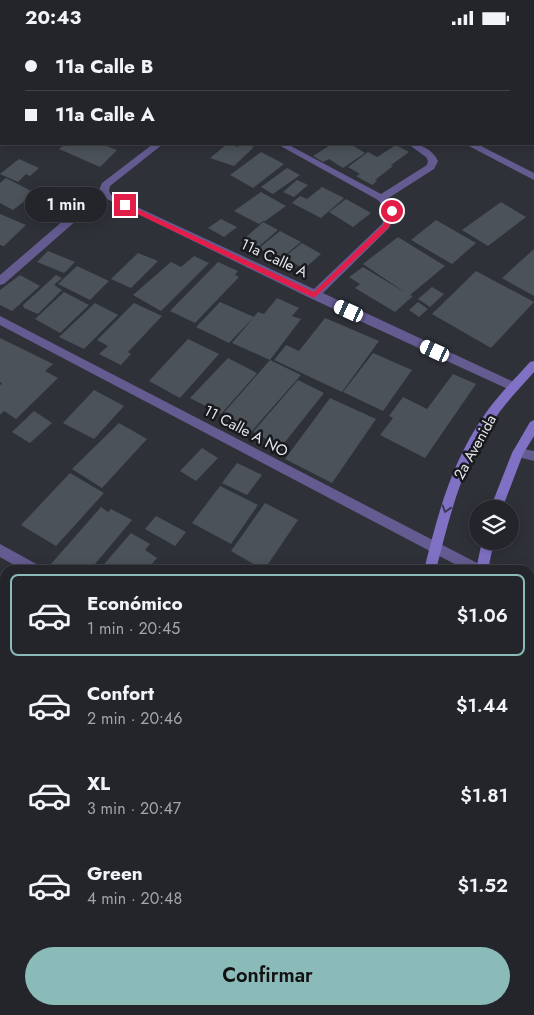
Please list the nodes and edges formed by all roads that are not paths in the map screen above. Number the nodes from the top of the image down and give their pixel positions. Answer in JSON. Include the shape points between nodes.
{"nodes":[{"id":1,"x":157,"y":145,"type":"edge"},
{"id":2,"x":283,"y":145,"type":"edge"},
{"id":3,"x":414,"y":145,"type":"edge"},
{"id":4,"x":472,"y":145,"type":"edge"},
{"id":5,"x":534,"y":177,"type":"edge"},
{"id":6,"x":104,"y":191,"type":"junction"},
{"id":7,"x":381,"y":198,"type":"junction"},
{"id":8,"x":0,"y":281,"type":"edge"},
{"id":9,"x":314,"y":295,"type":"junction"},
{"id":10,"x":0,"y":320,"type":"edge"},
{"id":11,"x":534,"y":365,"type":"edge"},
{"id":12,"x":514,"y":387,"type":"junction"},
{"id":13,"x":534,"y":425,"type":"edge"},
{"id":14,"x":518,"y":453,"type":"junction"},
{"id":15,"x":534,"y":456,"type":"edge"},
{"id":16,"x":500,"y":500,"type":"edge"},
{"id":17,"x":435,"y":547,"type":"junction"},
{"id":18,"x":0,"y":550,"type":"edge"},
{"id":19,"x":486,"y":550,"type":"edge"},
{"id":20,"x":26,"y":565,"type":"edge"},
{"id":21,"x":431,"y":565,"type":"edge"},
{"id":22,"x":469,"y":565,"type":"edge"},
{"id":23,"x":483,"y":565,"type":"edge"}],
"edges":[{"from":1,"to":6,"type":"street","via":[[105,185]]},
{"from":2,"to":7,"type":"street"},
{"from":3,"to":7,"type":"street","via":[[430,155],[431,167]]},
{"from":4,"to":5,"type":"street"},
{"from":6,"to":8,"type":"street"},
{"from":6,"to":9,"type":"street","name":"11a Calle A","via":[[108,197]]},
{"from":7,"to":9,"type":"street","via":[[392,211],[386,226]]},
{"from":9,"to":12,"type":"street","name":"11a Calle A"},
{"from":10,"to":17,"type":"street","name":"11 Calle A NO"},
{"from":11,"to":12,"type":"street","name":"2a Avenida"},
{"from":12,"to":17,"type":"street","name":"2a Avenida","one_way":true,"via":[[486,421],[461,467]]},
{"from":13,"to":14,"type":"street"},
{"from":14,"to":15,"type":"street"},
{"from":14,"to":16,"type":"street"},
{"from":17,"to":21,"type":"street","name":"2a Avenida"},
{"from":17,"to":22,"type":"street","name":"11 Calle A NO"},
{"from":18,"to":20,"type":"street"},
{"from":19,"to":23,"type":"street"}]}
